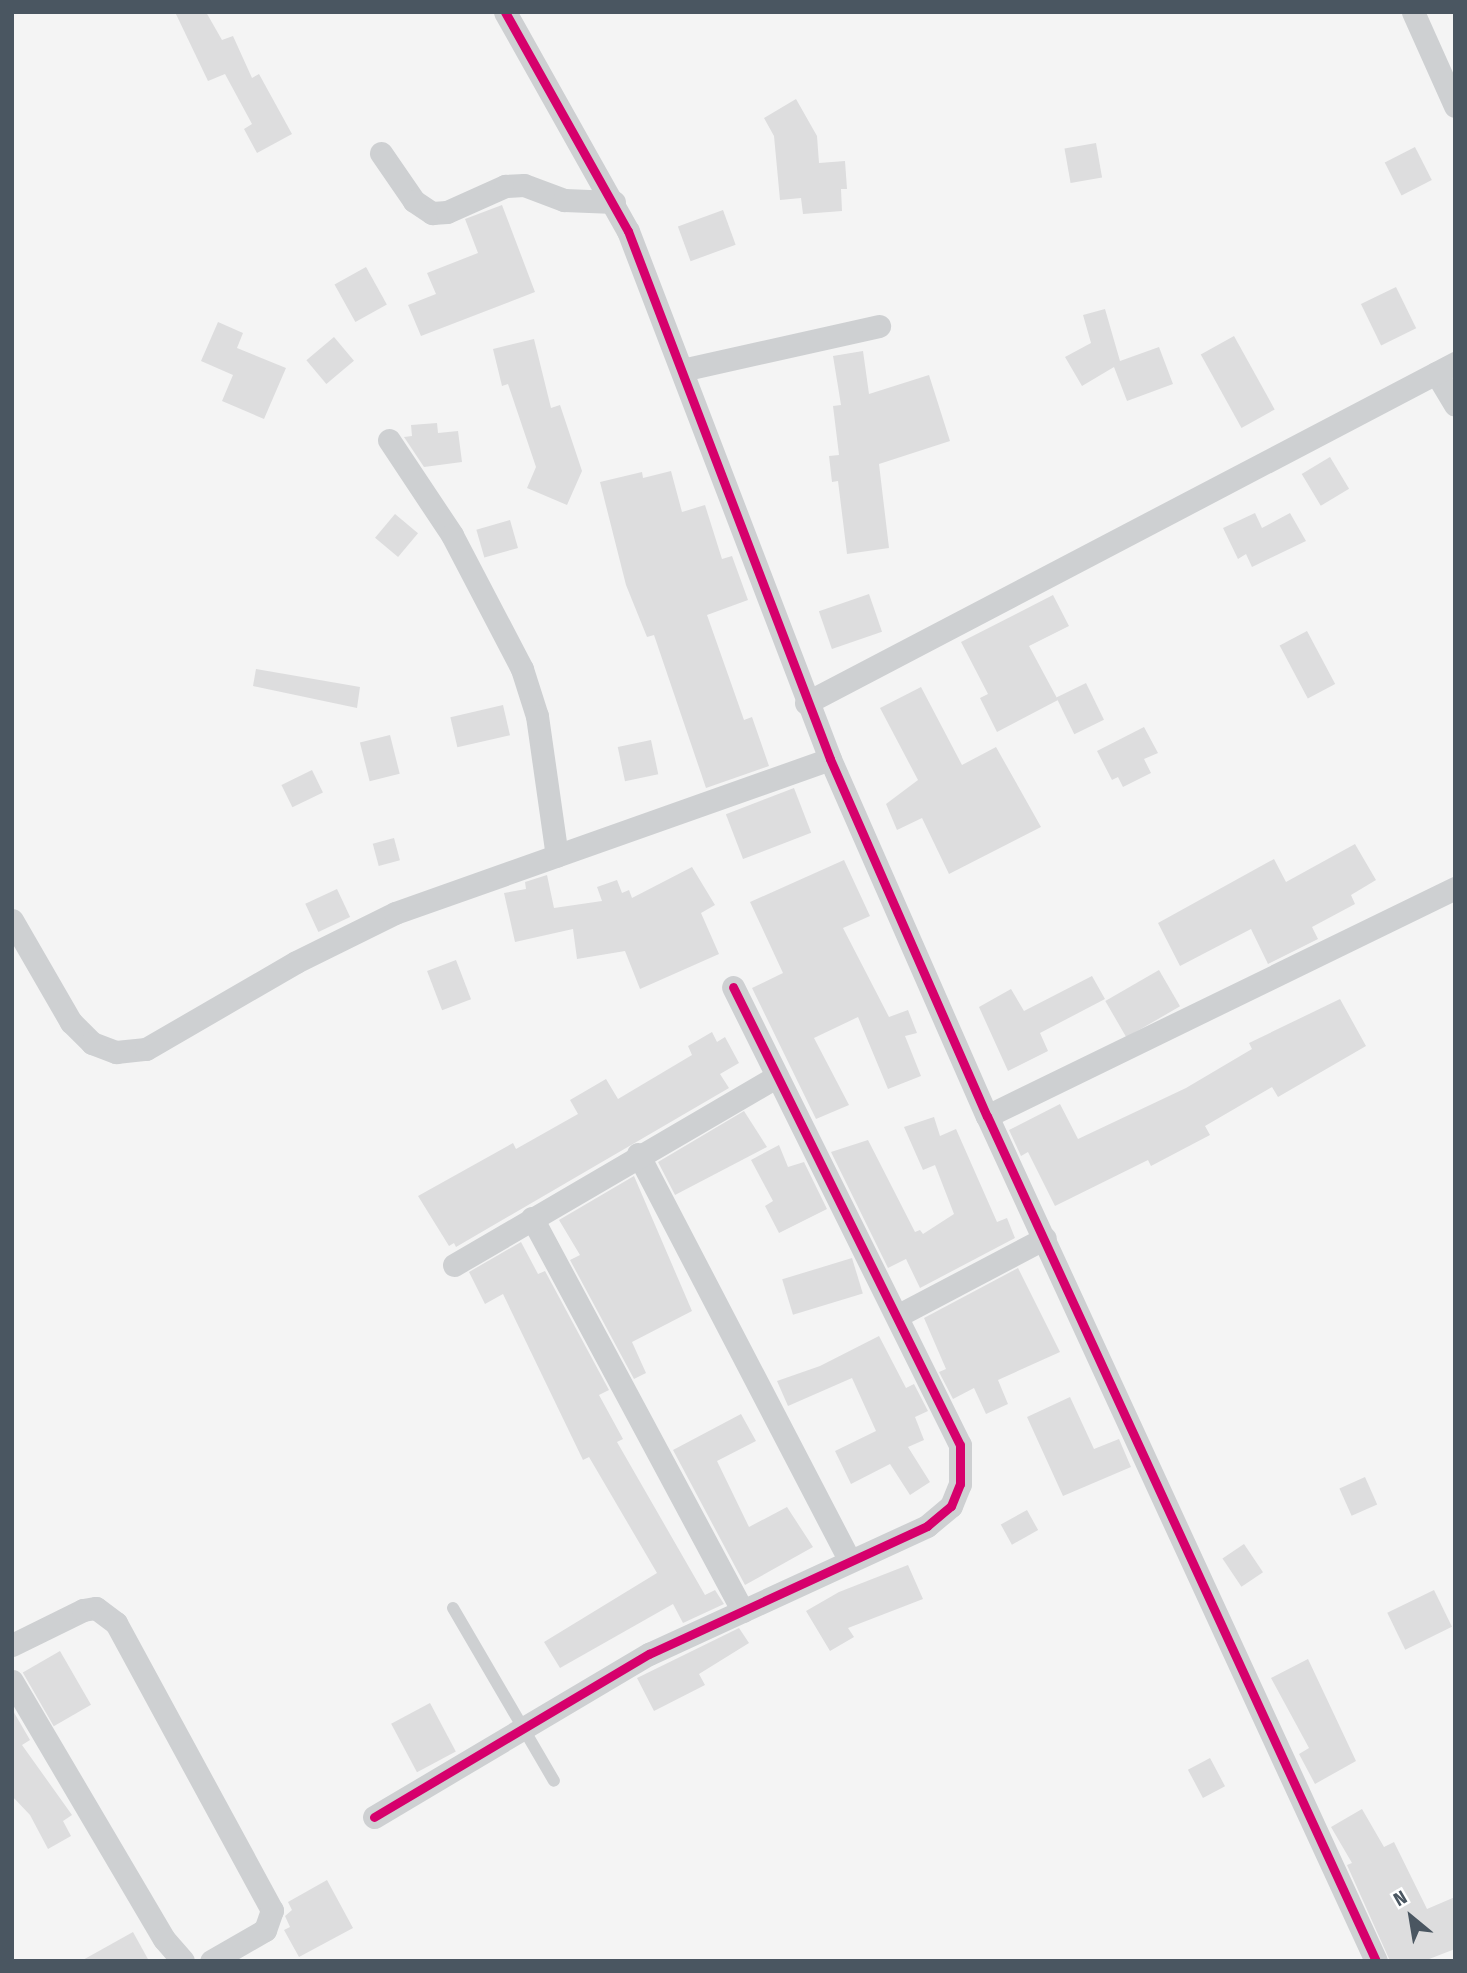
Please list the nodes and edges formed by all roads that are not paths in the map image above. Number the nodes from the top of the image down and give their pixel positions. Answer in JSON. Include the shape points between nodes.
{"nodes":[{"id":1,"x":505,"y":12,"type":"edge"},
{"id":2,"x":1413,"y":12,"type":"edge"},
{"id":3,"x":1455,"y":106,"type":"edge"},
{"id":4,"x":381,"y":153,"type":"dead end"},
{"id":5,"x":614,"y":202,"type":"junction"},
{"id":6,"x":879,"y":326,"type":"dead end"},
{"id":7,"x":1445,"y":368,"type":"edge"},
{"id":8,"x":682,"y":370,"type":"junction"},
{"id":9,"x":1455,"y":405,"type":"edge"},
{"id":10,"x":389,"y":440,"type":"dead end"},
{"id":11,"x":806,"y":703,"type":"junction"},
{"id":12,"x":830,"y":759,"type":"junction"},
{"id":13,"x":557,"y":856,"type":"junction"},
{"id":14,"x":1455,"y":888,"type":"edge"},
{"id":15,"x":12,"y":920,"type":"edge"},
{"id":16,"x":733,"y":987,"type":"dead end"},
{"id":17,"x":776,"y":1076,"type":"junction"},
{"id":18,"x":987,"y":1116,"type":"junction"},
{"id":19,"x":638,"y":1154,"type":"junction"},
{"id":20,"x":532,"y":1219,"type":"junction"},
{"id":21,"x":1045,"y":1238,"type":"junction"},
{"id":22,"x":454,"y":1265,"type":"dead end"},
{"id":23,"x":897,"y":1316,"type":"junction"},
{"id":24,"x":849,"y":1560,"type":"junction"},
{"id":25,"x":453,"y":1608,"type":"dead end"},
{"id":26,"x":743,"y":1611,"type":"junction"},
{"id":27,"x":12,"y":1645,"type":"edge"},
{"id":28,"x":12,"y":1681,"type":"edge"},
{"id":29,"x":523,"y":1728,"type":"junction"},
{"id":30,"x":554,"y":1781,"type":"dead end"},
{"id":31,"x":374,"y":1817,"type":"dead end"},
{"id":32,"x":183,"y":1961,"type":"edge"},
{"id":33,"x":211,"y":1961,"type":"edge"},
{"id":34,"x":1376,"y":1961,"type":"edge"}],
"edges":[{"from":1,"to":5,"type":"street"},
{"from":2,"to":3,"type":"street"},
{"from":4,"to":5,"type":"street","via":[[414,201],[432,213],[447,212],[505,186],[524,185],[565,200]]},
{"from":5,"to":8,"type":"street"},
{"from":6,"to":8,"type":"street"},
{"from":7,"to":9,"type":"street"},
{"from":7,"to":11,"type":"street"},
{"from":8,"to":11,"type":"street"},
{"from":10,"to":13,"type":"street","via":[[452,535],[522,669],[537,716]]},
{"from":11,"to":12,"type":"street"},
{"from":12,"to":13,"type":"street"},
{"from":12,"to":18,"type":"street"},
{"from":13,"to":15,"type":"street","via":[[395,913],[296,962],[146,1049],[116,1052],[92,1043],[71,1022]]},
{"from":14,"to":18,"type":"street"},
{"from":16,"to":17,"type":"street"},
{"from":17,"to":19,"type":"street"},
{"from":17,"to":23,"type":"street"},
{"from":18,"to":21,"type":"street"},
{"from":19,"to":20,"type":"street"},
{"from":19,"to":24,"type":"street"},
{"from":20,"to":22,"type":"street"},
{"from":20,"to":26,"type":"street"},
{"from":21,"to":23,"type":"street"},
{"from":21,"to":34,"type":"street"},
{"from":23,"to":24,"type":"street","via":[[960,1445],[960,1484],[951,1506],[927,1526]]},
{"from":24,"to":26,"type":"street"},
{"from":25,"to":29,"type":"lane"},
{"from":26,"to":29,"type":"street","via":[[649,1654]]},
{"from":27,"to":33,"type":"street","via":[[83,1610],[96,1608],[116,1623],[272,1910],[265,1930]]},
{"from":28,"to":32,"type":"street","via":[[164,1939]]},
{"from":29,"to":30,"type":"lane"},
{"from":29,"to":31,"type":"street"}]}
